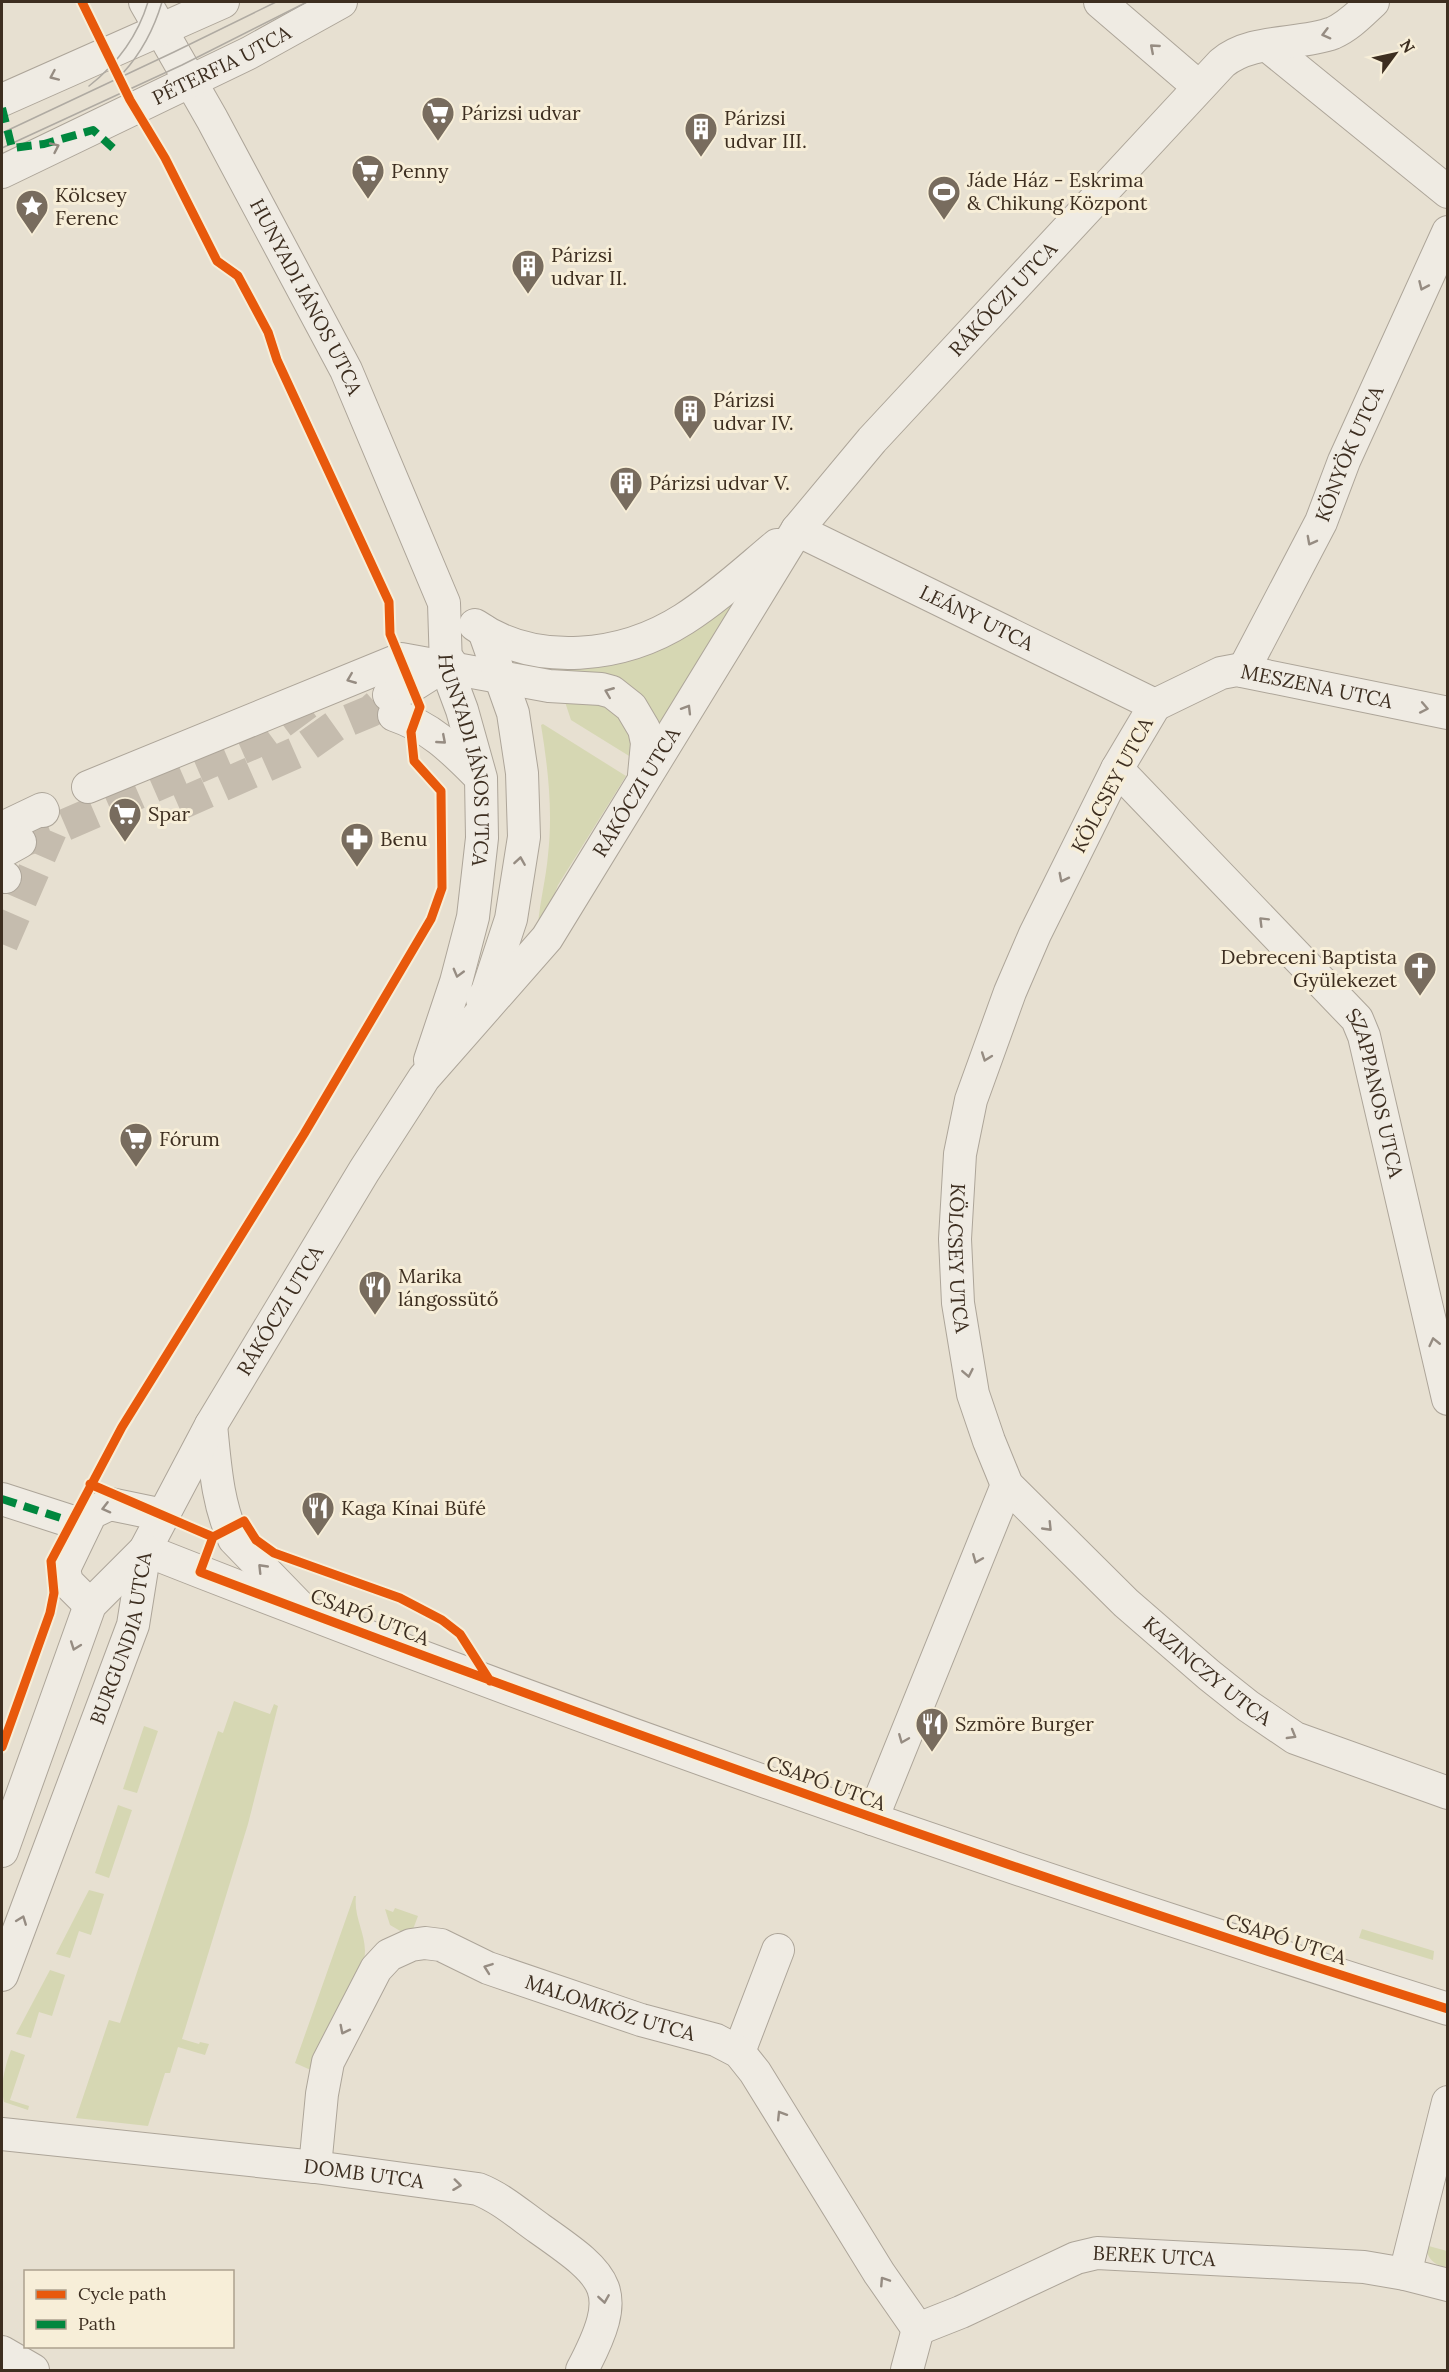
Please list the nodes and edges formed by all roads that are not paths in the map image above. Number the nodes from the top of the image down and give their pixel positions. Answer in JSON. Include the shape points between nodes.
{"nodes":[{"id":1,"x":145,"y":2,"type":"edge"},
{"id":2,"x":223,"y":2,"type":"edge"},
{"id":3,"x":341,"y":2,"type":"edge"},
{"id":4,"x":1100,"y":2,"type":"edge"},
{"id":5,"x":1373,"y":2,"type":"edge"},
{"id":6,"x":161,"y":29,"type":"junction"},
{"id":7,"x":1268,"y":46,"type":"junction"},
{"id":8,"x":191,"y":82,"type":"junction"},
{"id":9,"x":1199,"y":87,"type":"junction"},
{"id":10,"x":2,"y":100,"type":"edge"},
{"id":11,"x":2,"y":172,"type":"edge"},
{"id":12,"x":1448,"y":192,"type":"edge"},
{"id":13,"x":1448,"y":232,"type":"edge"},
{"id":14,"x":797,"y":530,"type":"junction"},
{"id":15,"x":444,"y":603,"type":"junction"},
{"id":16,"x":484,"y":631,"type":"junction"},
{"id":17,"x":446,"y":667,"type":"junction"},
{"id":18,"x":1243,"y":671,"type":"junction"},
{"id":19,"x":501,"y":677,"type":"junction"},
{"id":20,"x":1155,"y":705,"type":"junction"},
{"id":21,"x":1448,"y":713,"type":"edge"},
{"id":22,"x":1117,"y":769,"type":"junction"},
{"id":23,"x":644,"y":776,"type":"junction"},
{"id":24,"x":481,"y":778,"type":"junction"},
{"id":25,"x":88,"y":787,"type":"dead end"},
{"id":26,"x":43,"y":811,"type":"tunnel mouth"},
{"id":27,"x":6,"y":855,"type":"edge"},
{"id":28,"x":473,"y":917,"type":"joint"},
{"id":29,"x":456,"y":1040,"type":"junction"},
{"id":30,"x":424,"y":1078,"type":"junction"},
{"id":31,"x":1448,"y":1399,"type":"edge"},
{"id":32,"x":211,"y":1425,"type":"junction"},
{"id":33,"x":1007,"y":1485,"type":"junction"},
{"id":34,"x":2,"y":1499,"type":"edge"},
{"id":35,"x":163,"y":1515,"type":"junction"},
{"id":36,"x":70,"y":1521,"type":"dead end"},
{"id":37,"x":145,"y":1550,"type":"junction"},
{"id":38,"x":90,"y":1605,"type":"junction"},
{"id":39,"x":303,"y":1611,"type":"junction"},
{"id":40,"x":1448,"y":1793,"type":"edge"},
{"id":41,"x":872,"y":1819,"type":"junction"},
{"id":42,"x":2,"y":1851,"type":"edge"},
{"id":43,"x":778,"y":1950,"type":"dead end"},
{"id":44,"x":2,"y":1975,"type":"edge"},
{"id":45,"x":1448,"y":2009,"type":"edge"},
{"id":46,"x":739,"y":2052,"type":"junction"},
{"id":47,"x":1447,"y":2108,"type":"edge"},
{"id":48,"x":2,"y":2134,"type":"edge"},
{"id":49,"x":315,"y":2168,"type":"junction"},
{"id":50,"x":1405,"y":2274,"type":"junction"},
{"id":51,"x":1448,"y":2285,"type":"edge"},
{"id":52,"x":918,"y":2329,"type":"junction"},
{"id":53,"x":2,"y":2352,"type":"edge"},
{"id":54,"x":33,"y":2370,"type":"edge"},
{"id":55,"x":582,"y":2370,"type":"edge"},
{"id":56,"x":907,"y":2370,"type":"edge"}],
"edges":[{"from":1,"to":6,"type":"street","name":"HUNYADI JÁNOS UTCA"},
{"from":2,"to":6,"type":"street"},
{"from":3,"to":8,"type":"street","name":"PÉTERFIA UTCA"},
{"from":9,"to":4,"type":"street","one_way":true},
{"from":5,"to":7,"type":"street","name":"RÁKÓCZI UTCA","one_way":true,"via":[[1334,32]]},
{"from":6,"to":8,"type":"street","name":"HUNYADI JÁNOS UTCA"},
{"from":6,"to":10,"type":"street","one_way":true},
{"from":7,"to":9,"type":"street","name":"RÁKÓCZI UTCA","via":[[1233,55]]},
{"from":7,"to":12,"type":"street"},
{"from":11,"to":8,"type":"street","name":"PÉTERFIA UTCA","one_way":true},
{"from":8,"to":15,"type":"street","name":"HUNYADI JÁNOS UTCA","via":[[346,370]]},
{"from":9,"to":14,"type":"street","name":"RÁKÓCZI UTCA","via":[[872,440]]},
{"from":13,"to":18,"type":"street","name":"KÖNYÖK UTCA","one_way":true,"via":[[1344,461],[1321,522]]},
{"from":14,"to":16,"type":"street","name":"RÁKÓCZI UTCA","via":[[698,609],[649,637],[611,648],[559,653],[512,645]]},
{"from":14,"to":20,"type":"street","name":"LEÁNY UTCA"},
{"from":23,"to":14,"type":"street","name":"RÁKÓCZI UTCA","one_way":true},
{"from":15,"to":16,"type":"street"},
{"from":15,"to":17,"type":"street","name":"HUNYADI JÁNOS UTCA"},
{"from":16,"to":17,"type":"street"},
{"from":16,"to":19,"type":"street"},
{"from":17,"to":19,"type":"street"},
{"from":17,"to":24,"type":"street","name":"HUNYADI JÁNOS UTCA"},
{"from":17,"to":24,"type":"street","one_way":true,"via":[[412,686],[392,705],[433,732]]},
{"from":17,"to":25,"type":"street","one_way":true,"via":[[401,659]]},
{"from":18,"to":20,"type":"street","name":"MESZENA UTCA","via":[[1221,674]]},
{"from":18,"to":21,"type":"street","name":"MESZENA UTCA","one_way":true},
{"from":23,"to":19,"type":"street","one_way":true,"via":[[644,729],[621,698],[601,688],[549,686]]},
{"from":29,"to":19,"type":"street","name":"RÁKÓCZI UTCA","one_way":true,"via":[[487,992],[511,919],[524,837],[522,773],[513,713]]},
{"from":20,"to":22,"type":"street","name":"KÖLCSEY UTCA"},
{"from":31,"to":22,"type":"street","name":"SZAPPANOS UTCA","one_way":true,"via":[[1357,1019]]},
{"from":22,"to":33,"type":"street","name":"KÖLCSEY UTCA","one_way":true,"via":[[1022,962],[971,1100],[961,1145],[955,1239],[962,1333],[973,1394]]},
{"from":23,"to":29,"type":"street","name":"RÁKÓCZI UTCA","via":[[547,938]]},
{"from":24,"to":28,"type":"street","name":"HUNYADI JÁNOS UTCA","via":[[482,838]]},
{"from":26,"to":27,"type":"street"},
{"from":28,"to":30,"type":"street","name":"RÁKÓCZI UTCA","one_way":true},
{"from":29,"to":30,"type":"street","name":"RÁKÓCZI UTCA"},
{"from":30,"to":32,"type":"street","name":"RÁKÓCZI UTCA"},
{"from":32,"to":35,"type":"street","name":"RÁKÓCZI UTCA"},
{"from":39,"to":32,"type":"street","one_way":true,"via":[[234,1539],[219,1493]]},
{"from":33,"to":40,"type":"street","name":"KAZINCZY UTCA","one_way":true,"via":[[1135,1611],[1268,1720],[1295,1738]]},
{"from":33,"to":41,"type":"street","one_way":true},
{"from":34,"to":36,"type":"street"},
{"from":35,"to":37,"type":"street","name":"RÁKÓCZI UTCA"},
{"from":35,"to":38,"type":"street","one_way":true,"via":[[111,1504],[91,1513],[64,1569],[67,1582]]},
{"from":37,"to":38,"type":"street","name":"BURGUNDIA UTCA"},
{"from":37,"to":39,"type":"street","name":"CSAPÓ UTCA"},
{"from":44,"to":37,"type":"street","name":"BURGUNDIA UTCA","one_way":true,"via":[[133,1625]]},
{"from":38,"to":42,"type":"street","name":"BURGUNDIA UTCA","one_way":true},
{"from":39,"to":41,"type":"street","name":"CSAPÓ UTCA"},
{"from":41,"to":45,"type":"street","name":"CSAPÓ UTCA"},
{"from":43,"to":46,"type":"street"},
{"from":46,"to":49,"type":"street","name":"MALOMKÖZ UTCA","one_way":true,"via":[[722,2042],[641,2020],[480,1966],[441,1945],[411,1945],[394,1951],[380,1963],[328,2062]]},
{"from":52,"to":46,"type":"street","name":"MALOMKÖZ UTCA","one_way":true},
{"from":47,"to":50,"type":"street"},
{"from":48,"to":49,"type":"street","name":"DOMB UTCA"},
{"from":49,"to":55,"type":"street","name":"DOMB UTCA","one_way":true,"via":[[474,2187],[576,2254],[598,2278],[606,2305],[602,2330]]},
{"from":50,"to":51,"type":"street","name":"BEREK UTCA"},
{"from":50,"to":52,"type":"street","name":"BEREK UTCA","via":[[1351,2266],[1097,2253],[1076,2258]]},
{"from":52,"to":56,"type":"street"},
{"from":53,"to":54,"type":"street"}]}
